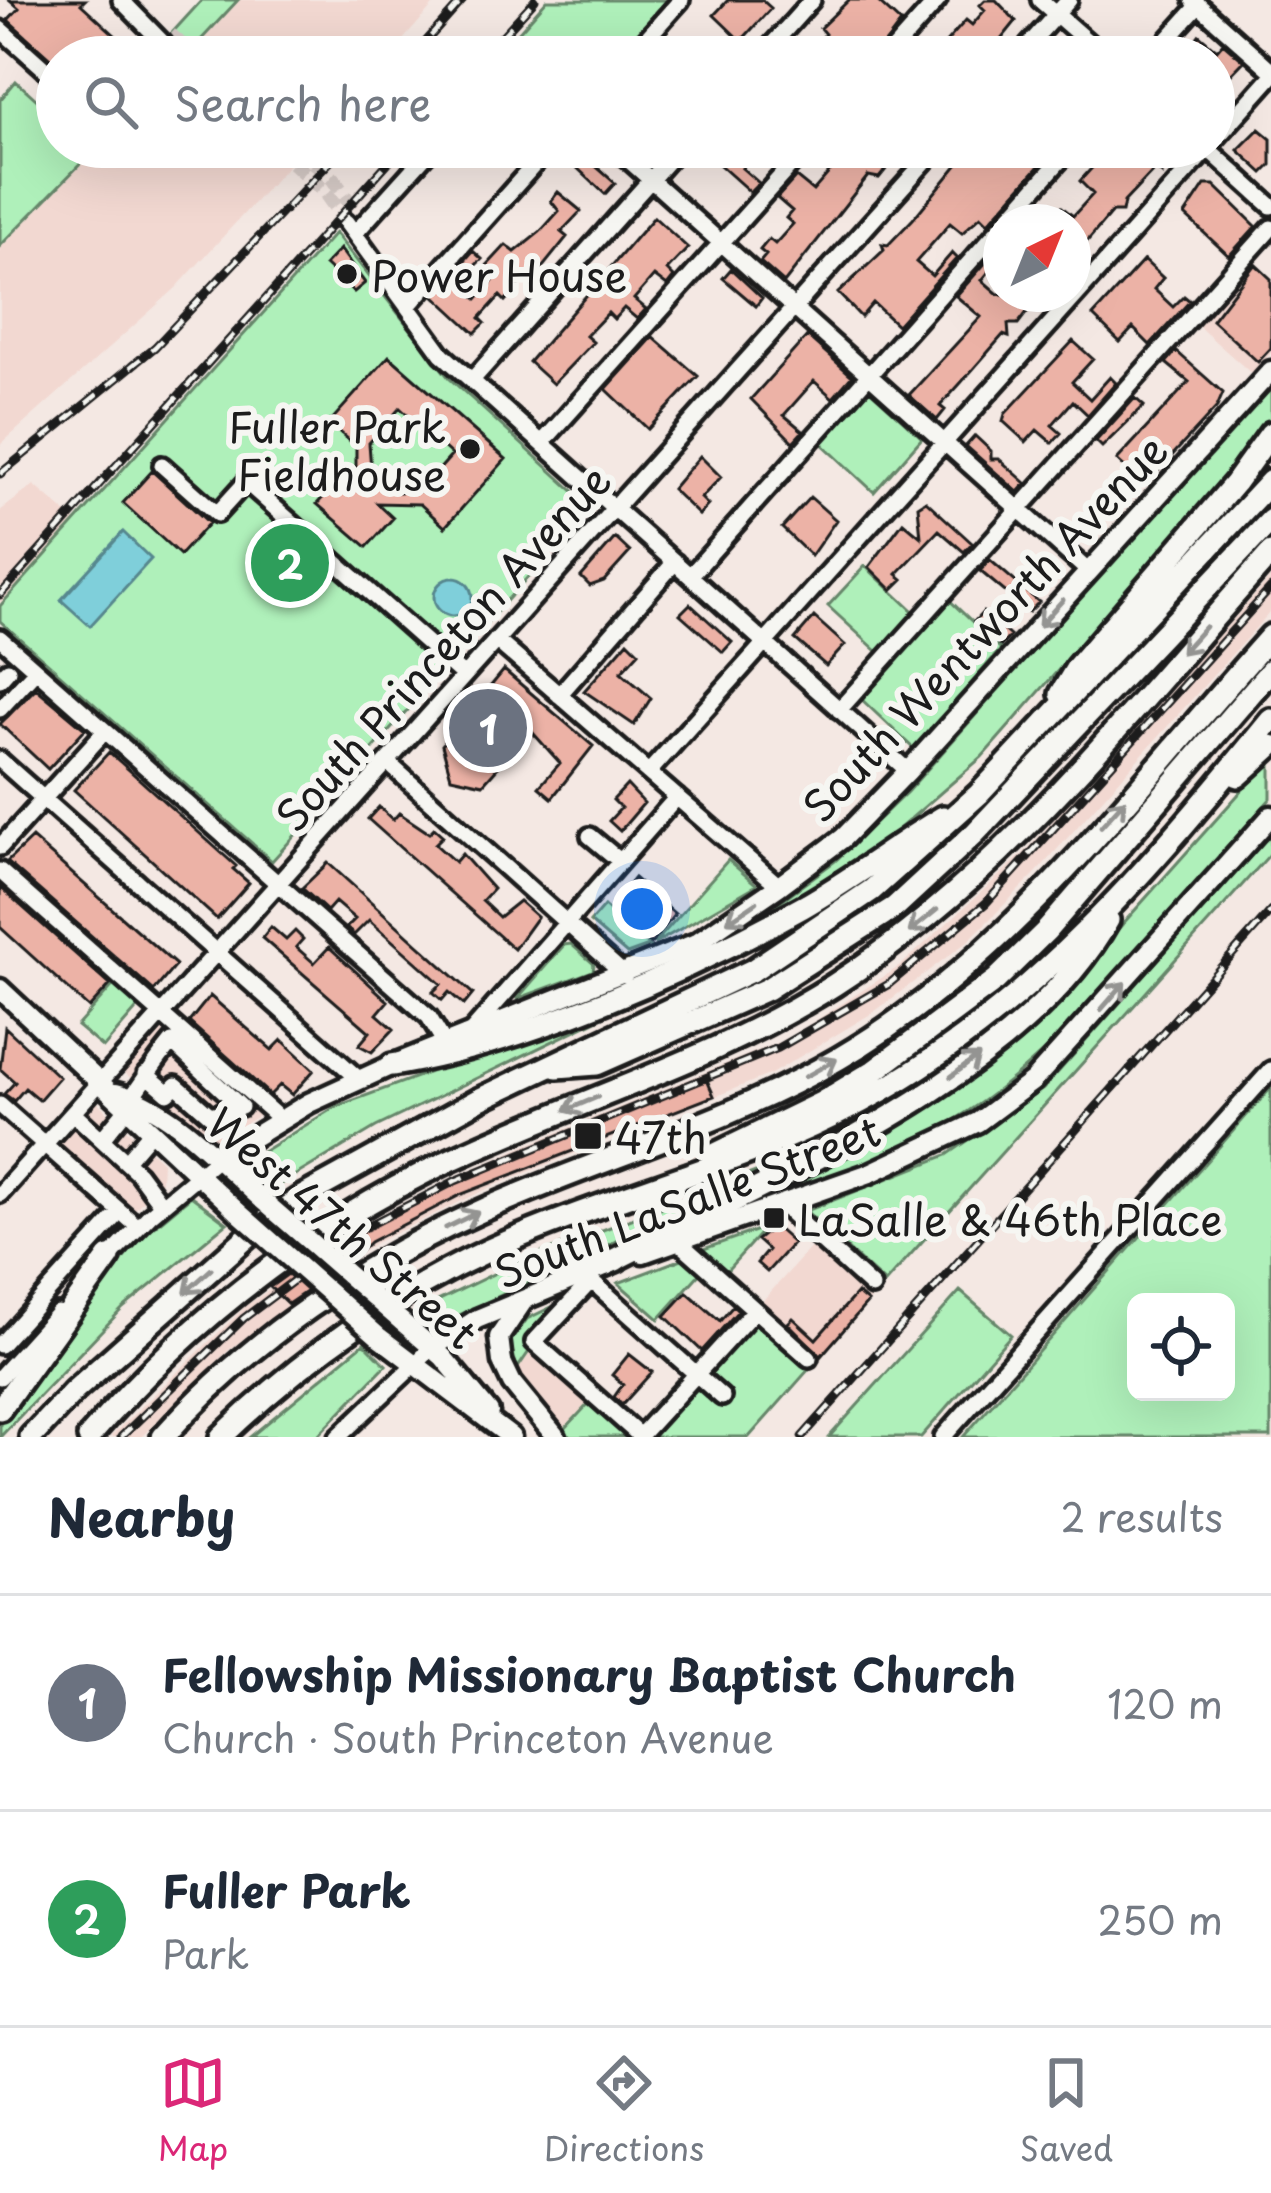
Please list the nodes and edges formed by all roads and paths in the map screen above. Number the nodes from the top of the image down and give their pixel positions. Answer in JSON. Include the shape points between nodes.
{"nodes":[{"id":1,"x":121,"y":0,"type":"edge"},
{"id":2,"x":681,"y":0,"type":"edge"},
{"id":3,"x":812,"y":0,"type":"edge"},
{"id":4,"x":938,"y":0,"type":"edge"},
{"id":5,"x":1040,"y":0,"type":"edge"},
{"id":6,"x":1069,"y":0,"type":"edge"},
{"id":7,"x":1196,"y":3,"type":"edge"},
{"id":8,"x":1056,"y":14,"type":"junction"},
{"id":9,"x":0,"y":29,"type":"edge"},
{"id":10,"x":163,"y":36,"type":"tunnel mouth"},
{"id":11,"x":649,"y":36,"type":"edge"},
{"id":12,"x":779,"y":36,"type":"edge"},
{"id":13,"x":906,"y":36,"type":"edge"},
{"id":14,"x":1037,"y":36,"type":"edge"},
{"id":15,"x":1081,"y":36,"type":"edge"},
{"id":16,"x":1169,"y":36,"type":"edge"},
{"id":17,"x":1231,"y":36,"type":"edge"},
{"id":18,"x":1235,"y":40,"type":"edge"},
{"id":19,"x":36,"y":61,"type":"edge"},
{"id":20,"x":1271,"y":74,"type":"edge"},
{"id":21,"x":1235,"y":116,"type":"edge"},
{"id":22,"x":410,"y":168,"type":"edge"},
{"id":23,"x":531,"y":168,"type":"edge"},
{"id":24,"x":637,"y":168,"type":"edge"},
{"id":25,"x":661,"y":168,"type":"edge"},
{"id":26,"x":788,"y":168,"type":"edge"},
{"id":27,"x":919,"y":168,"type":"edge"},
{"id":28,"x":1053,"y":168,"type":"edge"},
{"id":29,"x":1189,"y":168,"type":"edge"},
{"id":30,"x":1232,"y":168,"type":"edge"},
{"id":31,"x":650,"y":180,"type":"junction"},
{"id":32,"x":1021,"y":204,"type":"edge"},
{"id":33,"x":1271,"y":206,"type":"edge"},
{"id":34,"x":1271,"y":228,"type":"edge"},
{"id":35,"x":721,"y":243,"type":"junction"},
{"id":36,"x":983,"y":247,"type":"edge"},
{"id":37,"x":409,"y":305,"type":"junction"},
{"id":38,"x":794,"y":308,"type":"junction"},
{"id":39,"x":1271,"y":371,"type":"edge"},
{"id":40,"x":869,"y":376,"type":"junction"},
{"id":41,"x":472,"y":380,"type":"junction"},
{"id":42,"x":1271,"y":433,"type":"edge"},
{"id":43,"x":542,"y":443,"type":"junction"},
{"id":44,"x":944,"y":443,"type":"junction"},
{"id":45,"x":162,"y":465,"type":"dead end"},
{"id":46,"x":1271,"y":481,"type":"edge"},
{"id":47,"x":614,"y":508,"type":"junction"},
{"id":48,"x":1018,"y":510,"type":"junction"},
{"id":49,"x":1271,"y":520,"type":"edge"},
{"id":50,"x":1271,"y":553,"type":"edge"},
{"id":51,"x":675,"y":562,"type":"junction"},
{"id":52,"x":1089,"y":572,"type":"junction"},
{"id":53,"x":690,"y":576,"type":"junction"},
{"id":54,"x":1271,"y":635,"type":"edge"},
{"id":55,"x":0,"y":638,"type":"edge"},
{"id":56,"x":496,"y":640,"type":"junction"},
{"id":57,"x":765,"y":643,"type":"junction"},
{"id":58,"x":36,"y":670,"type":"junction"},
{"id":59,"x":1271,"y":670,"type":"edge"},
{"id":60,"x":464,"y":676,"type":"junction"},
{"id":61,"x":559,"y":694,"type":"junction"},
{"id":62,"x":0,"y":709,"type":"edge"},
{"id":63,"x":839,"y":710,"type":"junction"},
{"id":64,"x":1271,"y":720,"type":"edge"},
{"id":65,"x":1044,"y":724,"type":"junction"},
{"id":66,"x":105,"y":731,"type":"junction"},
{"id":67,"x":1271,"y":746,"type":"edge"},
{"id":68,"x":0,"y":760,"type":"edge"},
{"id":69,"x":387,"y":762,"type":"junction"},
{"id":70,"x":908,"y":771,"type":"junction"},
{"id":71,"x":649,"y":772,"type":"junction"},
{"id":72,"x":979,"y":794,"type":"junction"},
{"id":73,"x":677,"y":797,"type":"junction"},
{"id":74,"x":44,"y":799,"type":"junction"},
{"id":75,"x":1204,"y":802,"type":"junction"},
{"id":76,"x":1271,"y":816,"type":"edge"},
{"id":77,"x":590,"y":836,"type":"dead end"},
{"id":78,"x":0,"y":847,"type":"edge"},
{"id":79,"x":620,"y":861,"type":"junction"},
{"id":80,"x":0,"y":871,"type":"edge"},
{"id":81,"x":278,"y":884,"type":"junction"},
{"id":82,"x":779,"y":886,"type":"junction"},
{"id":83,"x":1120,"y":898,"type":"junction"},
{"id":84,"x":565,"y":922,"type":"junction"},
{"id":85,"x":217,"y":952,"type":"junction"},
{"id":86,"x":625,"y":975,"type":"junction"},
{"id":87,"x":0,"y":989,"type":"edge"},
{"id":88,"x":157,"y":1019,"type":"junction"},
{"id":89,"x":471,"y":1032,"type":"junction"},
{"id":90,"x":172,"y":1042,"type":"junction"},
{"id":91,"x":444,"y":1042,"type":"junction"},
{"id":92,"x":130,"y":1049,"type":"junction"},
{"id":93,"x":392,"y":1065,"type":"junction"},
{"id":94,"x":546,"y":1067,"type":"junction"},
{"id":95,"x":1271,"y":1070,"type":"edge"},
{"id":96,"x":148,"y":1071,"type":"junction"},
{"id":97,"x":360,"y":1080,"type":"junction"},
{"id":98,"x":118,"y":1095,"type":"junction"},
{"id":99,"x":0,"y":1105,"type":"edge"},
{"id":100,"x":73,"y":1113,"type":"junction"},
{"id":101,"x":281,"y":1120,"type":"junction"},
{"id":102,"x":149,"y":1134,"type":"junction"},
{"id":103,"x":102,"y":1139,"type":"junction"},
{"id":104,"x":44,"y":1144,"type":"junction"},
{"id":105,"x":216,"y":1160,"type":"junction"},
{"id":106,"x":126,"y":1161,"type":"junction"},
{"id":107,"x":196,"y":1175,"type":"junction"},
{"id":108,"x":643,"y":1193,"type":"junction"},
{"id":109,"x":0,"y":1194,"type":"edge"},
{"id":110,"x":161,"y":1204,"type":"junction"},
{"id":111,"x":784,"y":1207,"type":"junction"},
{"id":112,"x":120,"y":1211,"type":"junction"},
{"id":113,"x":137,"y":1227,"type":"junction"},
{"id":114,"x":679,"y":1242,"type":"junction"},
{"id":115,"x":109,"y":1258,"type":"junction"},
{"id":116,"x":593,"y":1273,"type":"junction"},
{"id":117,"x":872,"y":1287,"type":"dead end"},
{"id":118,"x":525,"y":1298,"type":"junction"},
{"id":119,"x":754,"y":1310,"type":"junction"},
{"id":120,"x":0,"y":1345,"type":"edge"},
{"id":121,"x":432,"y":1348,"type":"junction"},
{"id":122,"x":809,"y":1358,"type":"dead end"},
{"id":123,"x":412,"y":1365,"type":"junction"},
{"id":124,"x":696,"y":1374,"type":"junction"},
{"id":125,"x":0,"y":1378,"type":"edge"},
{"id":126,"x":74,"y":1391,"type":"junction"},
{"id":127,"x":722,"y":1397,"type":"dead end"},
{"id":128,"x":0,"y":1408,"type":"edge"},
{"id":129,"x":509,"y":1435,"type":"edge"},
{"id":130,"x":31,"y":1437,"type":"edge"},
{"id":131,"x":47,"y":1437,"type":"edge"},
{"id":132,"x":89,"y":1437,"type":"edge"},
{"id":133,"x":163,"y":1437,"type":"edge"},
{"id":134,"x":221,"y":1437,"type":"edge"},
{"id":135,"x":338,"y":1437,"type":"edge"},
{"id":136,"x":556,"y":1437,"type":"edge"},
{"id":137,"x":640,"y":1437,"type":"edge"},
{"id":138,"x":943,"y":1437,"type":"edge"}],
"edges":[{"from":1,"to":10,"type":"street"},
{"from":2,"to":11,"type":"street"},
{"from":3,"to":12,"type":"street"},
{"from":4,"to":13,"type":"street"},
{"from":5,"to":8,"type":"street"},
{"from":6,"to":8,"type":"street"},
{"from":7,"to":16,"type":"street"},
{"from":7,"to":17,"type":"street"},
{"from":8,"to":14,"type":"street"},
{"from":8,"to":15,"type":"street"},
{"from":9,"to":19,"type":"street"},
{"from":18,"to":20,"type":"street"},
{"from":20,"to":21,"type":"street"},
{"from":22,"to":37,"type":"street","via":[[352,221]]},
{"from":23,"to":37,"type":"street"},
{"from":24,"to":31,"type":"street"},
{"from":25,"to":31,"type":"street"},
{"from":26,"to":35,"type":"street"},
{"from":27,"to":38,"type":"street","name":"South Princeton Avenue"},
{"from":28,"to":32,"type":"street"},
{"from":29,"to":44,"type":"street"},
{"from":30,"to":33,"type":"street"},
{"from":31,"to":35,"type":"street"},
{"from":31,"to":41,"type":"street"},
{"from":34,"to":48,"type":"street"},
{"from":35,"to":38,"type":"street"},
{"from":35,"to":43,"type":"street"},
{"from":36,"to":40,"type":"street"},
{"from":37,"to":41,"type":"street","via":[[442,354]]},
{"from":38,"to":40,"type":"street"},
{"from":38,"to":47,"type":"street","name":"South Princeton Avenue"},
{"from":39,"to":52,"type":"main road","name":"South Wentworth Avenue"},
{"from":40,"to":44,"type":"street"},
{"from":40,"to":53,"type":"street"},
{"from":41,"to":43,"type":"street"},
{"from":42,"to":65,"type":"highway","via":[[1077,667]]},
{"from":43,"to":47,"type":"street"},
{"from":44,"to":48,"type":"street"},
{"from":44,"to":57,"type":"street"},
{"from":45,"to":60,"type":"street","via":[[217,514],[245,482]]},
{"from":46,"to":65,"type":"highway"},
{"from":47,"to":51,"type":"street"},
{"from":47,"to":56,"type":"street","name":"South Princeton Avenue"},
{"from":48,"to":52,"type":"street"},
{"from":48,"to":63,"type":"street"},
{"from":49,"to":94,"type":"highway","via":[[895,907],[767,989],[597,1064]]},
{"from":50,"to":132,"type":"highway","one_way":true,"via":[[1010,844],[896,944],[772,1021],[460,1155],[332,1226],[212,1313]]},
{"from":51,"to":53,"type":"street"},
{"from":51,"to":61,"type":"street"},
{"from":52,"to":70,"type":"main road","name":"South Wentworth Avenue","one_way":true},
{"from":53,"to":57,"type":"street"},
{"from":133,"to":54,"type":"highway","one_way":true,"via":[[235,1366],[376,1265],[480,1211],[732,1114],[898,1018],[1028,906]]},
{"from":55,"to":58,"type":"street"},
{"from":56,"to":60,"type":"street","name":"South Princeton Avenue"},
{"from":56,"to":61,"type":"street"},
{"from":57,"to":63,"type":"street"},
{"from":57,"to":71,"type":"street"},
{"from":58,"to":62,"type":"street"},
{"from":58,"to":66,"type":"street"},
{"from":59,"to":108,"type":"highway","via":[[996,980],[821,1103]]},
{"from":60,"to":69,"type":"street","name":"South Princeton Avenue"},
{"from":61,"to":71,"type":"street"},
{"from":63,"to":70,"type":"street"},
{"from":64,"to":75,"type":"highway"},
{"from":65,"to":72,"type":"highway"},
{"from":66,"to":74,"type":"street"},
{"from":66,"to":81,"type":"street"},
{"from":67,"to":75,"type":"highway"},
{"from":68,"to":74,"type":"street"},
{"from":69,"to":81,"type":"street","name":"South Princeton Avenue"},
{"from":69,"to":84,"type":"street"},
{"from":70,"to":82,"type":"main road","name":"South Wentworth Avenue","via":[[843,838]]},
{"from":71,"to":73,"type":"street"},
{"from":72,"to":93,"type":"highway","via":[[807,905],[709,956],[450,1056]]},
{"from":72,"to":94,"type":"highway","via":[[817,930],[753,970]]},
{"from":73,"to":79,"type":"street"},
{"from":73,"to":82,"type":"street"},
{"from":74,"to":78,"type":"street"},
{"from":74,"to":85,"type":"street"},
{"from":75,"to":83,"type":"highway"},
{"from":111,"to":76,"type":"main road","name":"South LaSalle Street","one_way":true,"via":[[978,1122],[1033,1081]]},
{"from":77,"to":79,"type":"street"},
{"from":79,"to":84,"type":"street"},
{"from":80,"to":88,"type":"street"},
{"from":81,"to":85,"type":"street","name":"South Princeton Avenue"},
{"from":81,"to":91,"type":"street","via":[[429,1018]]},
{"from":82,"to":86,"type":"main road","name":"South Wentworth Avenue","one_way":true,"via":[[696,943]]},
{"from":83,"to":108,"type":"highway","via":[[985,1022],[923,1066],[792,1137]]},
{"from":116,"to":83,"type":"highway","one_way":true,"via":[[958,1072],[1090,953]]},
{"from":84,"to":86,"type":"street"},
{"from":84,"to":89,"type":"street"},
{"from":85,"to":88,"type":"street","name":"South Princeton Avenue"},
{"from":85,"to":97,"type":"street"},
{"from":86,"to":89,"type":"main road","name":"South Wentworth Avenue"},
{"from":87,"to":98,"type":"main road","name":"West 47th Street"},
{"from":88,"to":90,"type":"street"},
{"from":88,"to":92,"type":"street","name":"South Princeton Avenue"},
{"from":88,"to":101,"type":"street"},
{"from":89,"to":91,"type":"main road","name":"South Wentworth Avenue"},
{"from":90,"to":96,"type":"street"},
{"from":90,"to":96,"type":"street","via":[[241,1104],[211,1115],[176,1084],[168,1093]]},
{"from":91,"to":93,"type":"main road","name":"South Wentworth Avenue"},
{"from":92,"to":96,"type":"street"},
{"from":92,"to":98,"type":"street","name":"South Princeton Avenue"},
{"from":93,"to":97,"type":"main road","name":"South Wentworth Avenue"},
{"from":94,"to":126,"type":"highway","one_way":true,"via":[[369,1157],[262,1224]]},
{"from":95,"to":138,"type":"street"},
{"from":96,"to":98,"type":"street"},
{"from":97,"to":101,"type":"main road","name":"South Wentworth Avenue"},
{"from":98,"to":100,"type":"street","name":"South Princeton Avenue"},
{"from":98,"to":102,"type":"main road","name":"West 47th Street"},
{"from":98,"to":103,"type":"street"},
{"from":98,"to":105,"type":"main road","name":"West 47th Street"},
{"from":99,"to":104,"type":"street"},
{"from":100,"to":103,"type":"street"},
{"from":100,"to":104,"type":"street","name":"South Princeton Avenue"},
{"from":101,"to":105,"type":"main road","name":"South Wentworth Avenue"},
{"from":102,"to":106,"type":"street"},
{"from":102,"to":107,"type":"main road","name":"West 47th Street"},
{"from":103,"to":106,"type":"street"},
{"from":104,"to":109,"type":"street","name":"South Princeton Avenue"},
{"from":104,"to":112,"type":"street"},
{"from":105,"to":107,"type":"street"},
{"from":105,"to":121,"type":"main road","name":"West 47th Street","bridge":true},
{"from":106,"to":110,"type":"street"},
{"from":107,"to":110,"type":"street"},
{"from":107,"to":123,"type":"main road","name":"West 47th Street","bridge":true},
{"from":108,"to":134,"type":"highway","via":[[433,1278],[317,1352]]},
{"from":110,"to":113,"type":"street"},
{"from":111,"to":114,"type":"main road","name":"South LaSalle Street"},
{"from":111,"to":117,"type":"street"},
{"from":112,"to":113,"type":"street"},
{"from":112,"to":120,"type":"street"},
{"from":113,"to":115,"type":"street"},
{"from":114,"to":116,"type":"main road","name":"South LaSalle Street"},
{"from":114,"to":119,"type":"street"},
{"from":115,"to":125,"type":"street"},
{"from":115,"to":128,"type":"highway"},
{"from":116,"to":118,"type":"main road","name":"South LaSalle Street"},
{"from":116,"to":124,"type":"street"},
{"from":116,"to":137,"type":"street","via":[[534,1342]]},
{"from":118,"to":121,"type":"main road","name":"South LaSalle Street"},
{"from":118,"to":136,"type":"main road","via":[[499,1337],[502,1362]]},
{"from":119,"to":122,"type":"street"},
{"from":119,"to":124,"type":"street"},
{"from":121,"to":123,"type":"street"},
{"from":121,"to":129,"type":"main road","name":"West 47th Street"},
{"from":123,"to":129,"type":"main road","name":"West 47th Street"},
{"from":123,"to":135,"type":"street"},
{"from":124,"to":127,"type":"street"},
{"from":124,"to":137,"type":"street"},
{"from":126,"to":130,"type":"highway"},
{"from":126,"to":131,"type":"highway"}]}
